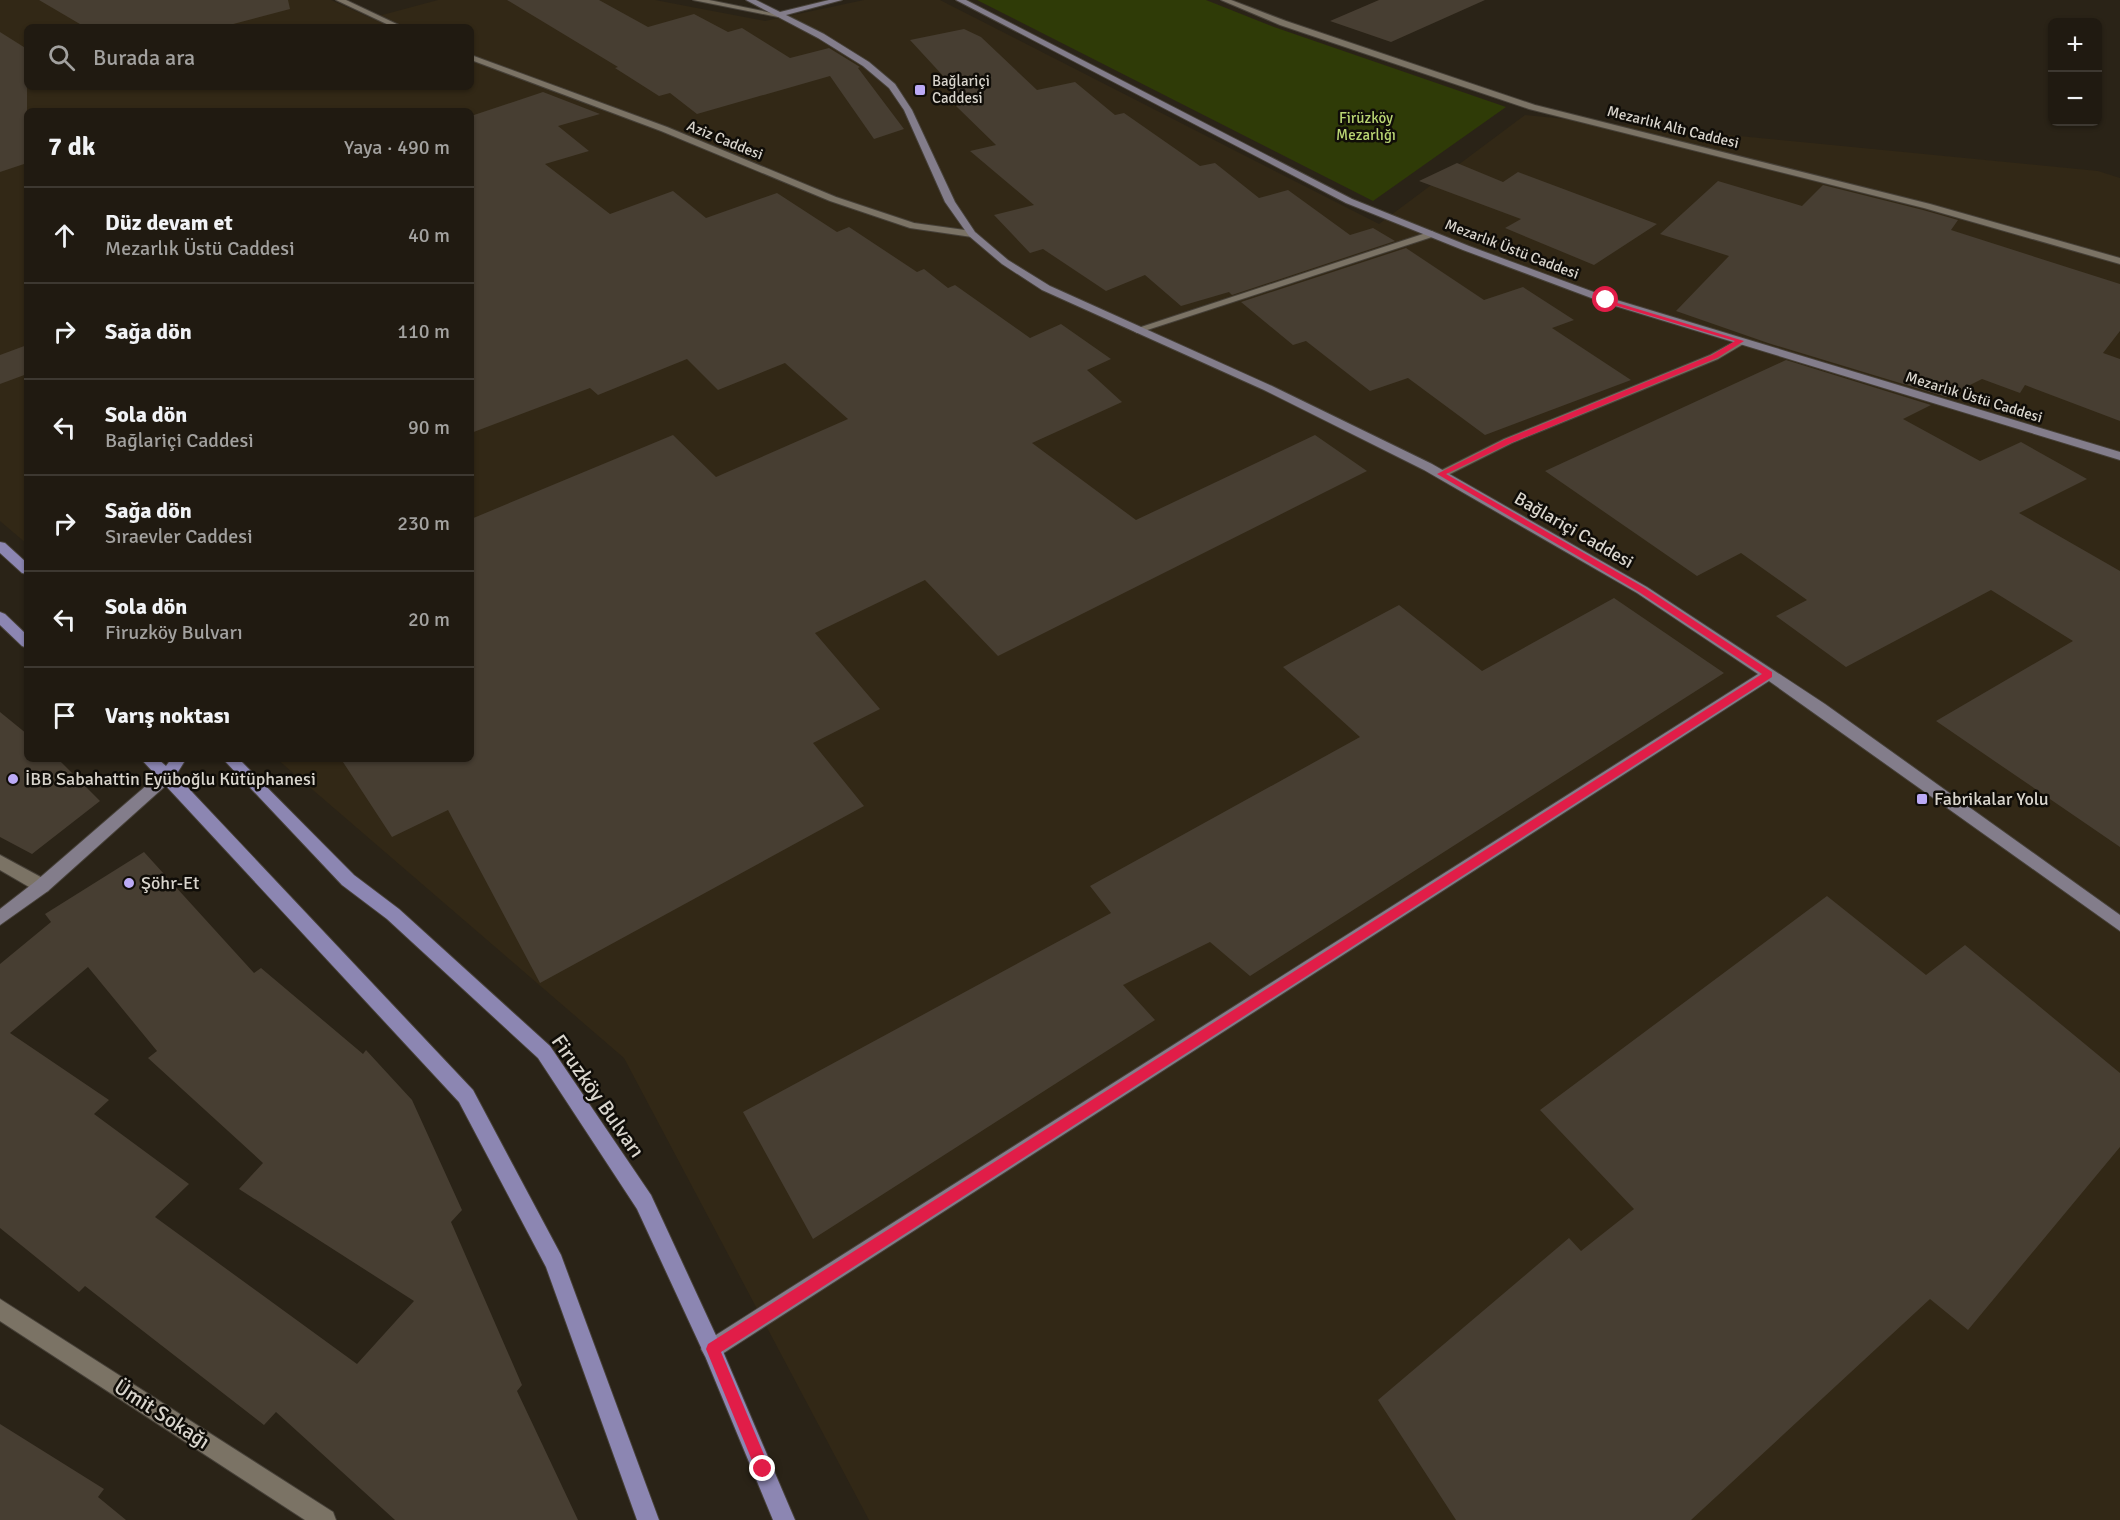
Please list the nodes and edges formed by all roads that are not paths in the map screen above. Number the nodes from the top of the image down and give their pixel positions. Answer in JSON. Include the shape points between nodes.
{"nodes":[{"id":1,"x":340,"y":0,"type":"edge"},
{"id":2,"x":697,"y":0,"type":"edge"},
{"id":3,"x":750,"y":0,"type":"edge"},
{"id":4,"x":838,"y":0,"type":"edge"},
{"id":5,"x":960,"y":0,"type":"edge"},
{"id":6,"x":1225,"y":0,"type":"edge"},
{"id":7,"x":778,"y":15,"type":"junction"},
{"id":8,"x":392,"y":24,"type":"edge"},
{"id":9,"x":474,"y":58,"type":"edge"},
{"id":10,"x":972,"y":234,"type":"junction"},
{"id":11,"x":1432,"y":234,"type":"junction"},
{"id":12,"x":2120,"y":261,"type":"edge"},
{"id":13,"x":1137,"y":330,"type":"junction"},
{"id":14,"x":1740,"y":341,"type":"junction"},
{"id":15,"x":2120,"y":456,"type":"edge"},
{"id":16,"x":1440,"y":474,"type":"junction"},
{"id":17,"x":0,"y":546,"type":"edge"},
{"id":18,"x":24,"y":567,"type":"edge"},
{"id":19,"x":0,"y":616,"type":"edge"},
{"id":20,"x":24,"y":640,"type":"edge"},
{"id":21,"x":1769,"y":674,"type":"junction"},
{"id":22,"x":151,"y":762,"type":"edge"},
{"id":23,"x":177,"y":762,"type":"edge"},
{"id":24,"x":233,"y":762,"type":"edge"},
{"id":25,"x":167,"y":776,"type":"junction"},
{"id":26,"x":0,"y":862,"type":"edge"},
{"id":27,"x":42,"y":886,"type":"junction"},
{"id":28,"x":0,"y":918,"type":"edge"},
{"id":29,"x":2120,"y":924,"type":"edge"},
{"id":30,"x":0,"y":1309,"type":"edge"},
{"id":31,"x":712,"y":1349,"type":"junction"},
{"id":32,"x":325,"y":1520,"type":"edge"},
{"id":33,"x":648,"y":1520,"type":"edge"},
{"id":34,"x":784,"y":1520,"type":"edge"}],
"edges":[{"from":1,"to":8,"type":"street"},
{"from":2,"to":7,"type":"street"},
{"from":3,"to":7,"type":"street","name":"Bağlariçi Caddesi"},
{"from":4,"to":7,"type":"street"},
{"from":5,"to":11,"type":"street","name":"Mezarlık Üstü Caddesi","via":[[1349,201]]},
{"from":6,"to":12,"type":"street","name":"Mezarlık Altı Caddesi","via":[[1532,107],[1927,206]]},
{"from":7,"to":10,"type":"street","name":"Bağlariçi Caddesi","via":[[866,64],[892,86],[908,110],[950,202]]},
{"from":9,"to":10,"type":"street","name":"Aziz Caddesi","via":[[664,129],[833,199],[913,226]]},
{"from":10,"to":13,"type":"street","name":"Bağlariçi Caddesi","via":[[1005,262],[1046,288]]},
{"from":11,"to":13,"type":"street"},
{"from":11,"to":14,"type":"street","name":"Mezarlık Üstü Caddesi","via":[[1606,300]]},
{"from":13,"to":16,"type":"street","name":"Bağlariçi Caddesi","via":[[1268,388]]},
{"from":14,"to":15,"type":"street","name":"Mezarlık Üstü Caddesi"},
{"from":14,"to":16,"type":"street","via":[[1714,357],[1508,441]]},
{"from":16,"to":21,"type":"street","name":"Bağlariçi Caddesi","via":[[1642,590]]},
{"from":17,"to":18,"type":"main road"},
{"from":19,"to":20,"type":"main road"},
{"from":21,"to":29,"type":"street","name":"Bağlariçi Caddesi"},
{"from":21,"to":31,"type":"street"},
{"from":22,"to":25,"type":"main road"},
{"from":23,"to":25,"type":"main road"},
{"from":24,"to":31,"type":"main road","name":"Firuzköy Bulvarı","via":[[348,880],[393,914],[544,1053],[644,1202]]},
{"from":25,"to":27,"type":"street"},
{"from":25,"to":33,"type":"main road","via":[[466,1096],[554,1262]]},
{"from":26,"to":27,"type":"street"},
{"from":27,"to":28,"type":"street"},
{"from":30,"to":32,"type":"street","name":"Ümit Sokağı"},
{"from":31,"to":34,"type":"main road","name":"Firuzköy Bulvarı"}]}
